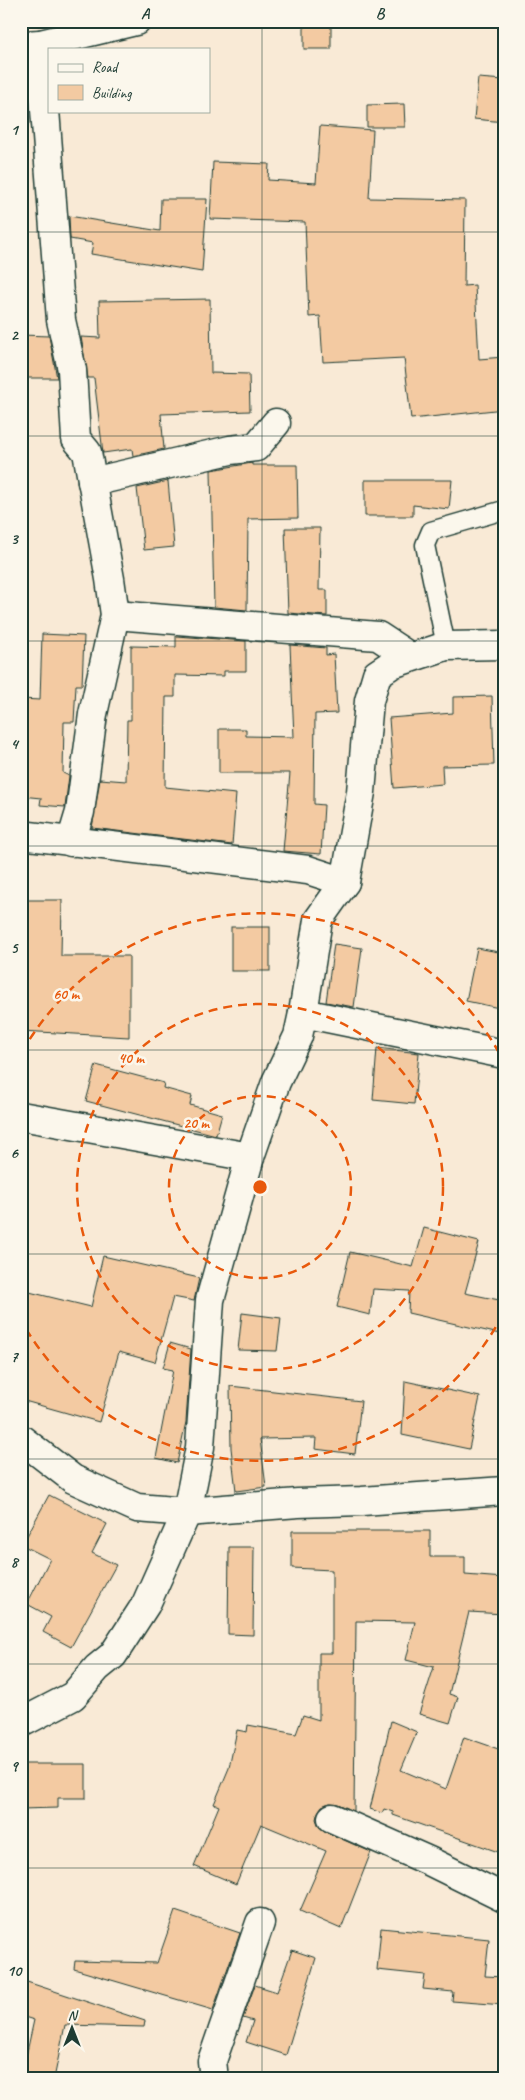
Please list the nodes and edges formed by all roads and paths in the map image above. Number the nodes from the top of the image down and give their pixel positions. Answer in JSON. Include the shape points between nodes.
{"nodes":[{"id":1,"x":136,"y":21,"type":"edge"},
{"id":2,"x":31,"y":44,"type":"edge"},
{"id":3,"x":276,"y":423,"type":"dead end"},
{"id":4,"x":92,"y":482,"type":"junction"},
{"id":5,"x":504,"y":510,"type":"edge"},
{"id":6,"x":114,"y":615,"type":"junction"},
{"id":7,"x":504,"y":645,"type":"edge"},
{"id":8,"x":446,"y":646,"type":"junction"},
{"id":9,"x":410,"y":658,"type":"junction"},
{"id":10,"x":21,"y":835,"type":"edge"},
{"id":11,"x":71,"y":842,"type":"junction"},
{"id":12,"x":345,"y":882,"type":"junction"},
{"id":13,"x":304,"y":1013,"type":"junction"},
{"id":14,"x":504,"y":1054,"type":"edge"},
{"id":15,"x":21,"y":1116,"type":"edge"},
{"id":16,"x":250,"y":1157,"type":"junction"},
{"id":17,"x":21,"y":1439,"type":"edge"},
{"id":18,"x":504,"y":1491,"type":"edge"},
{"id":19,"x":187,"y":1512,"type":"junction"},
{"id":20,"x":21,"y":1723,"type":"edge"},
{"id":21,"x":332,"y":1818,"type":"dead end"},
{"id":22,"x":504,"y":1898,"type":"edge"},
{"id":23,"x":260,"y":1923,"type":"dead end"},
{"id":24,"x":214,"y":2079,"type":"edge"}],
"edges":[{"from":1,"to":2,"type":"street"},
{"from":2,"to":4,"type":"street","via":[[61,320],[72,370],[76,439],[86,452]]},
{"from":3,"to":4,"type":"street","via":[[256,447]]},
{"from":4,"to":6,"type":"street"},
{"from":5,"to":8,"type":"lane","via":[[431,531],[425,545]]},
{"from":6,"to":9,"type":"street","via":[[378,636]]},
{"from":6,"to":11,"type":"street","via":[[93,714],[80,812]]},
{"from":7,"to":8,"type":"street"},
{"from":8,"to":9,"type":"street"},
{"from":9,"to":12,"type":"street","via":[[377,674],[369,701],[361,792]]},
{"from":10,"to":11,"type":"street"},
{"from":11,"to":12,"type":"street","via":[[308,870]]},
{"from":12,"to":13,"type":"street","via":[[318,920]]},
{"from":13,"to":14,"type":"street"},
{"from":13,"to":16,"type":"street"},
{"from":15,"to":16,"type":"street"},
{"from":16,"to":19,"type":"street","via":[[210,1300],[200,1447]]},
{"from":17,"to":19,"type":"street","via":[[73,1479],[137,1508]]},
{"from":18,"to":19,"type":"street"},
{"from":19,"to":20,"type":"street","via":[[146,1604],[112,1655],[73,1696]]},
{"from":21,"to":22,"type":"street"},
{"from":23,"to":24,"type":"street","via":[[212,2061]]}]}
